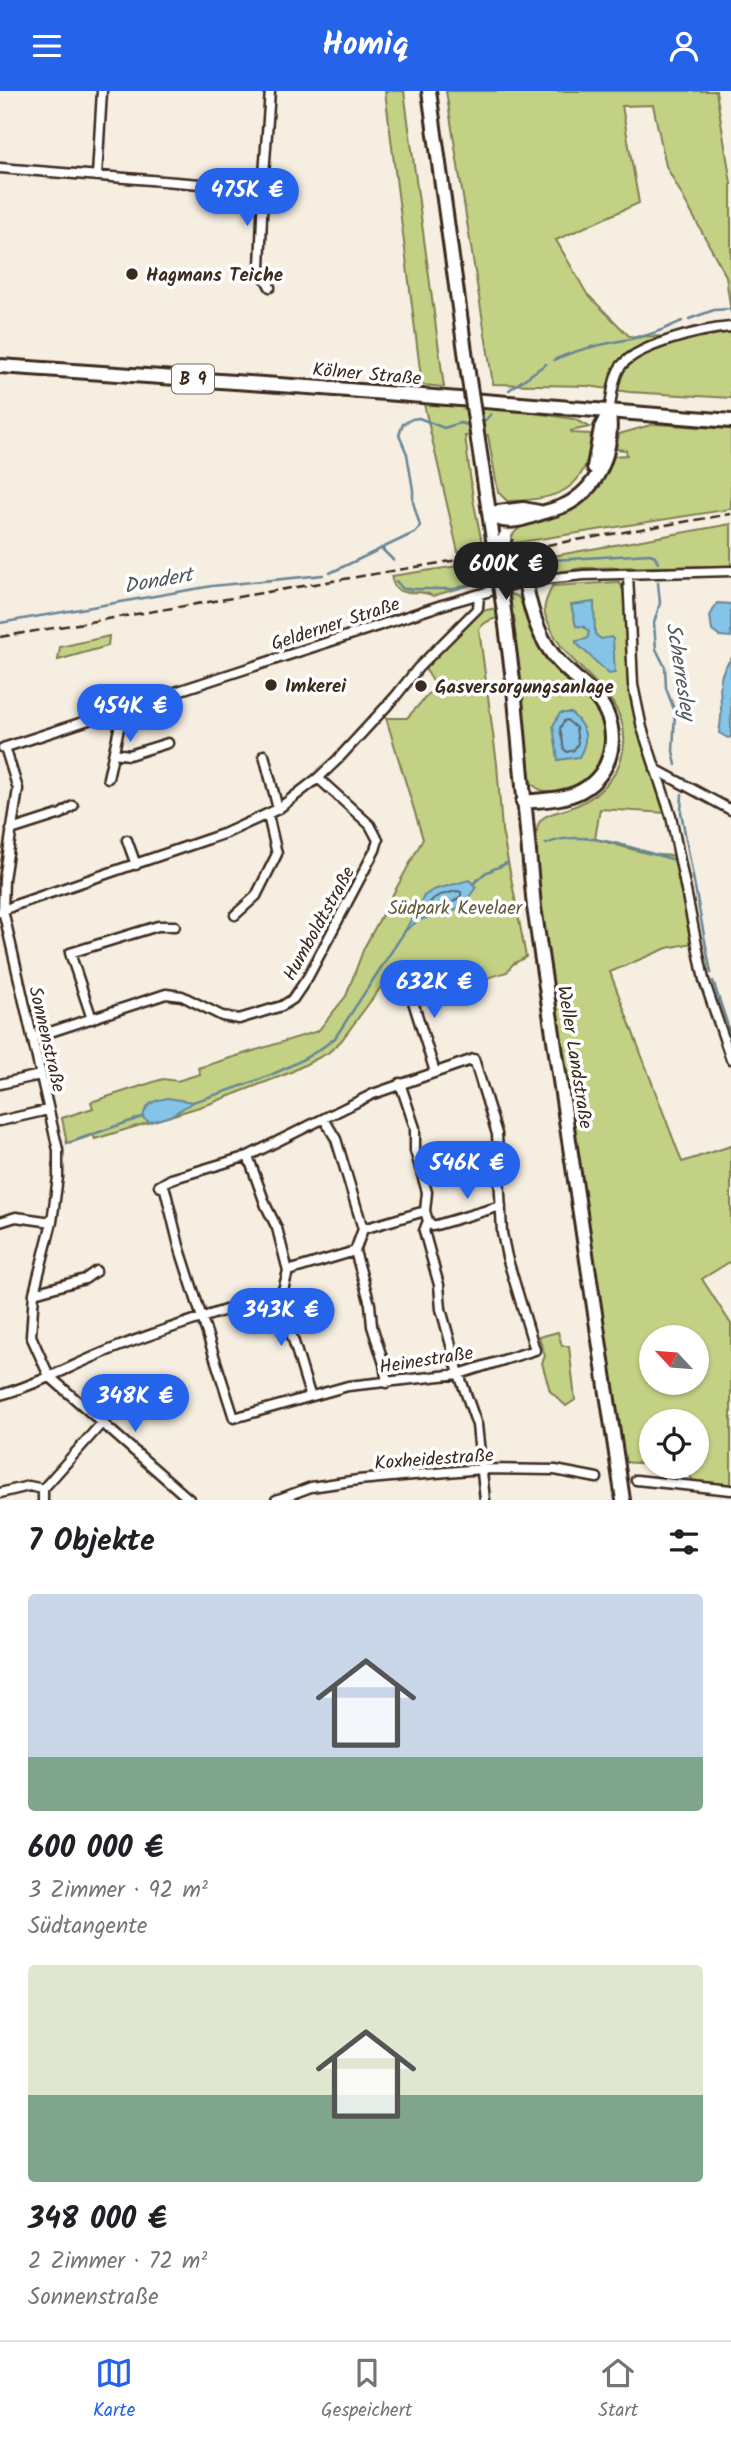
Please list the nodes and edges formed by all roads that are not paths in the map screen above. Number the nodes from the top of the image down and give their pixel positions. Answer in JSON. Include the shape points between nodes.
{"nodes":[{"id":1,"x":103,"y":91,"type":"edge"},
{"id":2,"x":270,"y":91,"type":"edge"},
{"id":3,"x":429,"y":91,"type":"edge"},
{"id":4,"x":0,"y":168,"type":"edge"},
{"id":5,"x":97,"y":176,"type":"junction"},
{"id":6,"x":263,"y":189,"type":"junction"},
{"id":7,"x":270,"y":287,"type":"dead end"},
{"id":8,"x":731,"y":327,"type":"edge"},
{"id":9,"x":0,"y":366,"type":"edge"},
{"id":10,"x":609,"y":412,"type":"junction"},
{"id":11,"x":731,"y":421,"type":"edge"},
{"id":12,"x":542,"y":512,"type":"junction"},
{"id":13,"x":488,"y":513,"type":"junction"},
{"id":14,"x":517,"y":521,"type":"junction"},
{"id":15,"x":499,"y":538,"type":"junction"},
{"id":16,"x":731,"y":571,"type":"edge"},
{"id":17,"x":628,"y":574,"type":"junction"},
{"id":18,"x":525,"y":581,"type":"junction"},
{"id":19,"x":479,"y":595,"type":"junction"},
{"id":20,"x":119,"y":710,"type":"junction"},
{"id":21,"x":168,"y":743,"type":"dead end"},
{"id":22,"x":2,"y":748,"type":"edge"},
{"id":23,"x":114,"y":753,"type":"junction"},
{"id":24,"x":264,"y":755,"type":"dead end"},
{"id":25,"x":655,"y":769,"type":"junction"},
{"id":26,"x":108,"y":778,"type":"dead end"},
{"id":27,"x":318,"y":778,"type":"junction"},
{"id":28,"x":523,"y":802,"type":"junction"},
{"id":29,"x":73,"y":806,"type":"dead end"},
{"id":30,"x":278,"y":809,"type":"junction"},
{"id":31,"x":731,"y":810,"type":"edge"},
{"id":32,"x":268,"y":815,"type":"junction"},
{"id":33,"x":11,"y":830,"type":"junction"},
{"id":34,"x":127,"y":840,"type":"dead end"},
{"id":35,"x":3,"y":865,"type":"edge"},
{"id":36,"x":136,"y":865,"type":"junction"},
{"id":37,"x":1,"y":911,"type":"edge"},
{"id":38,"x":235,"y":915,"type":"dead end"},
{"id":39,"x":176,"y":926,"type":"dead end"},
{"id":40,"x":405,"y":976,"type":"dead end"},
{"id":41,"x":92,"y":1019,"type":"junction"},
{"id":42,"x":32,"y":1038,"type":"junction"},
{"id":43,"x":731,"y":1059,"type":"edge"},
{"id":44,"x":435,"y":1072,"type":"junction"},
{"id":45,"x":40,"y":1075,"type":"junction"},
{"id":46,"x":400,"y":1083,"type":"junction"},
{"id":47,"x":0,"y":1084,"type":"edge"},
{"id":48,"x":48,"y":1110,"type":"junction"},
{"id":49,"x":324,"y":1119,"type":"junction"},
{"id":50,"x":0,"y":1121,"type":"edge"},
{"id":51,"x":248,"y":1156,"type":"junction"},
{"id":52,"x":501,"y":1206,"type":"junction"},
{"id":53,"x":425,"y":1211,"type":"junction"},
{"id":54,"x":428,"y":1221,"type":"junction"},
{"id":55,"x":0,"y":1222,"type":"edge"},
{"id":56,"x":52,"y":1222,"type":"junction"},
{"id":57,"x":363,"y":1229,"type":"junction"},
{"id":58,"x":355,"y":1251,"type":"junction"},
{"id":59,"x":96,"y":1271,"type":"dead end"},
{"id":60,"x":288,"y":1271,"type":"junction"},
{"id":61,"x":34,"y":1293,"type":"junction"},
{"id":62,"x":279,"y":1293,"type":"junction"},
{"id":63,"x":203,"y":1318,"type":"junction"},
{"id":64,"x":459,"y":1374,"type":"junction"},
{"id":65,"x":49,"y":1376,"type":"junction"},
{"id":66,"x":387,"y":1383,"type":"junction"},
{"id":67,"x":0,"y":1395,"type":"edge"},
{"id":68,"x":310,"y":1395,"type":"junction"},
{"id":69,"x":101,"y":1424,"type":"junction"},
{"id":70,"x":481,"y":1469,"type":"junction"},
{"id":71,"x":597,"y":1478,"type":"dead end"},
{"id":72,"x":635,"y":1480,"type":"dead end"},
{"id":73,"x":43,"y":1489,"type":"junction"},
{"id":74,"x":731,"y":1490,"type":"edge"},
{"id":75,"x":0,"y":1493,"type":"edge"},
{"id":76,"x":43,"y":1500,"type":"edge"},
{"id":77,"x":190,"y":1500,"type":"edge"},
{"id":78,"x":276,"y":1500,"type":"edge"},
{"id":79,"x":485,"y":1500,"type":"edge"},
{"id":80,"x":623,"y":1500,"type":"edge"}],
"edges":[{"from":1,"to":5,"type":"street"},
{"from":2,"to":6,"type":"street"},
{"from":3,"to":13,"type":"main road","bridge":true},
{"from":4,"to":5,"type":"street"},
{"from":5,"to":6,"type":"street"},
{"from":6,"to":7,"type":"street","via":[[260,268]]},
{"from":8,"to":10,"type":"street","via":[[690,333],[633,355],[614,380]]},
{"from":9,"to":10,"type":"main road","name":"Kölner Straße","number":"B 9"},
{"from":10,"to":11,"type":"main road","name":"Kölner Straße","number":"B 9"},
{"from":10,"to":12,"type":"main road","via":[[611,428],[596,479],[571,502]]},
{"from":12,"to":13,"type":"main road"},
{"from":12,"to":14,"type":"main road"},
{"from":13,"to":14,"type":"main road"},
{"from":13,"to":15,"type":"main road"},
{"from":14,"to":15,"type":"main road"},
{"from":15,"to":28,"type":"main road","name":"Weller Landstraße","bridge":true,"via":[[498,571]]},
{"from":16,"to":17,"type":"street","name":"Gelderner Straße"},
{"from":17,"to":18,"type":"street","name":"Gelderner Straße"},
{"from":17,"to":25,"type":"street","via":[[634,685]]},
{"from":18,"to":19,"type":"street","name":"Gelderner Straße"},
{"from":18,"to":28,"type":"main road","via":[[543,641],[599,702],[613,737],[605,768],[589,785],[562,797]]},
{"from":19,"to":20,"type":"street","name":"Gelderner Straße"},
{"from":19,"to":27,"type":"street","via":[[478,608]]},
{"from":20,"to":22,"type":"street","name":"Gelderner Straße"},
{"from":20,"to":23,"type":"street"},
{"from":21,"to":23,"type":"street","via":[[129,755]]},
{"from":22,"to":33,"type":"street","name":"Sonnenstraße","via":[[18,789]]},
{"from":23,"to":26,"type":"street"},
{"from":24,"to":30,"type":"street"},
{"from":25,"to":31,"type":"street"},
{"from":25,"to":43,"type":"street","via":[[671,816],[704,980]]},
{"from":27,"to":30,"type":"street"},
{"from":27,"to":41,"type":"street","name":"Humboldtstraße","via":[[370,825],[378,839],[293,999],[239,1019],[166,994]]},
{"from":28,"to":80,"type":"main road","name":"Weller Landstraße","via":[[534,907]]},
{"from":29,"to":33,"type":"street"},
{"from":30,"to":32,"type":"street"},
{"from":32,"to":36,"type":"street"},
{"from":32,"to":38,"type":"street","via":[[278,854],[256,896]]},
{"from":33,"to":35,"type":"street","name":"Sonnenstraße"},
{"from":34,"to":36,"type":"street"},
{"from":35,"to":37,"type":"street","name":"Sonnenstraße"},
{"from":36,"to":37,"type":"street"},
{"from":37,"to":42,"type":"street","name":"Sonnenstraße"},
{"from":39,"to":41,"type":"street","via":[[158,926],[70,953]]},
{"from":40,"to":44,"type":"street"},
{"from":41,"to":42,"type":"street","name":"Humboldtstraße"},
{"from":42,"to":45,"type":"street","name":"Sonnenstraße"},
{"from":44,"to":46,"type":"street","name":"Heinestraße"},
{"from":44,"to":52,"type":"street","name":"Heinestraße","via":[[474,1059],[497,1134]]},
{"from":45,"to":47,"type":"street"},
{"from":45,"to":48,"type":"street","name":"Sonnenstraße"},
{"from":46,"to":49,"type":"street","name":"Heinestraße"},
{"from":46,"to":53,"type":"street","via":[[415,1128],[415,1151],[427,1192]]},
{"from":48,"to":50,"type":"street"},
{"from":48,"to":56,"type":"street","name":"Sonnenstraße","via":[[58,1150]]},
{"from":49,"to":51,"type":"street","name":"Heinestraße"},
{"from":49,"to":57,"type":"street","via":[[336,1139]]},
{"from":51,"to":60,"type":"street","via":[[277,1228]]},
{"from":51,"to":63,"type":"street","name":"Heinestraße","via":[[159,1186],[165,1189]]},
{"from":52,"to":54,"type":"street","via":[[433,1226]]},
{"from":52,"to":64,"type":"street","name":"Heinestraße","via":[[507,1257],[535,1350]]},
{"from":53,"to":54,"type":"street"},
{"from":53,"to":57,"type":"street"},
{"from":54,"to":64,"type":"street","via":[[424,1231]]},
{"from":55,"to":56,"type":"street","via":[[16,1217]]},
{"from":56,"to":61,"type":"street","name":"Sonnenstraße"},
{"from":57,"to":58,"type":"street"},
{"from":58,"to":60,"type":"street"},
{"from":58,"to":66,"type":"street"},
{"from":59,"to":61,"type":"street","via":[[85,1279]]},
{"from":60,"to":62,"type":"street"},
{"from":61,"to":65,"type":"street","name":"Sonnenstraße","via":[[32,1336]]},
{"from":62,"to":63,"type":"street"},
{"from":62,"to":68,"type":"street"},
{"from":63,"to":65,"type":"street"},
{"from":63,"to":68,"type":"street","name":"Heinestraße","via":[[234,1418]]},
{"from":64,"to":66,"type":"street","name":"Heinestraße"},
{"from":64,"to":70,"type":"street","via":[[477,1425]]},
{"from":65,"to":67,"type":"street"},
{"from":65,"to":69,"type":"street","name":"Sonnenstraße"},
{"from":66,"to":68,"type":"street","name":"Heinestraße"},
{"from":69,"to":73,"type":"street"},
{"from":69,"to":77,"type":"street","name":"Sonnenstraße"},
{"from":70,"to":71,"type":"street","name":"Koxheidestraße","via":[[555,1470]]},
{"from":70,"to":78,"type":"street","name":"Koxheidestraße","via":[[311,1487]]},
{"from":70,"to":79,"type":"street"},
{"from":72,"to":74,"type":"street"},
{"from":73,"to":75,"type":"street","via":[[29,1486]]},
{"from":73,"to":76,"type":"street"}]}
